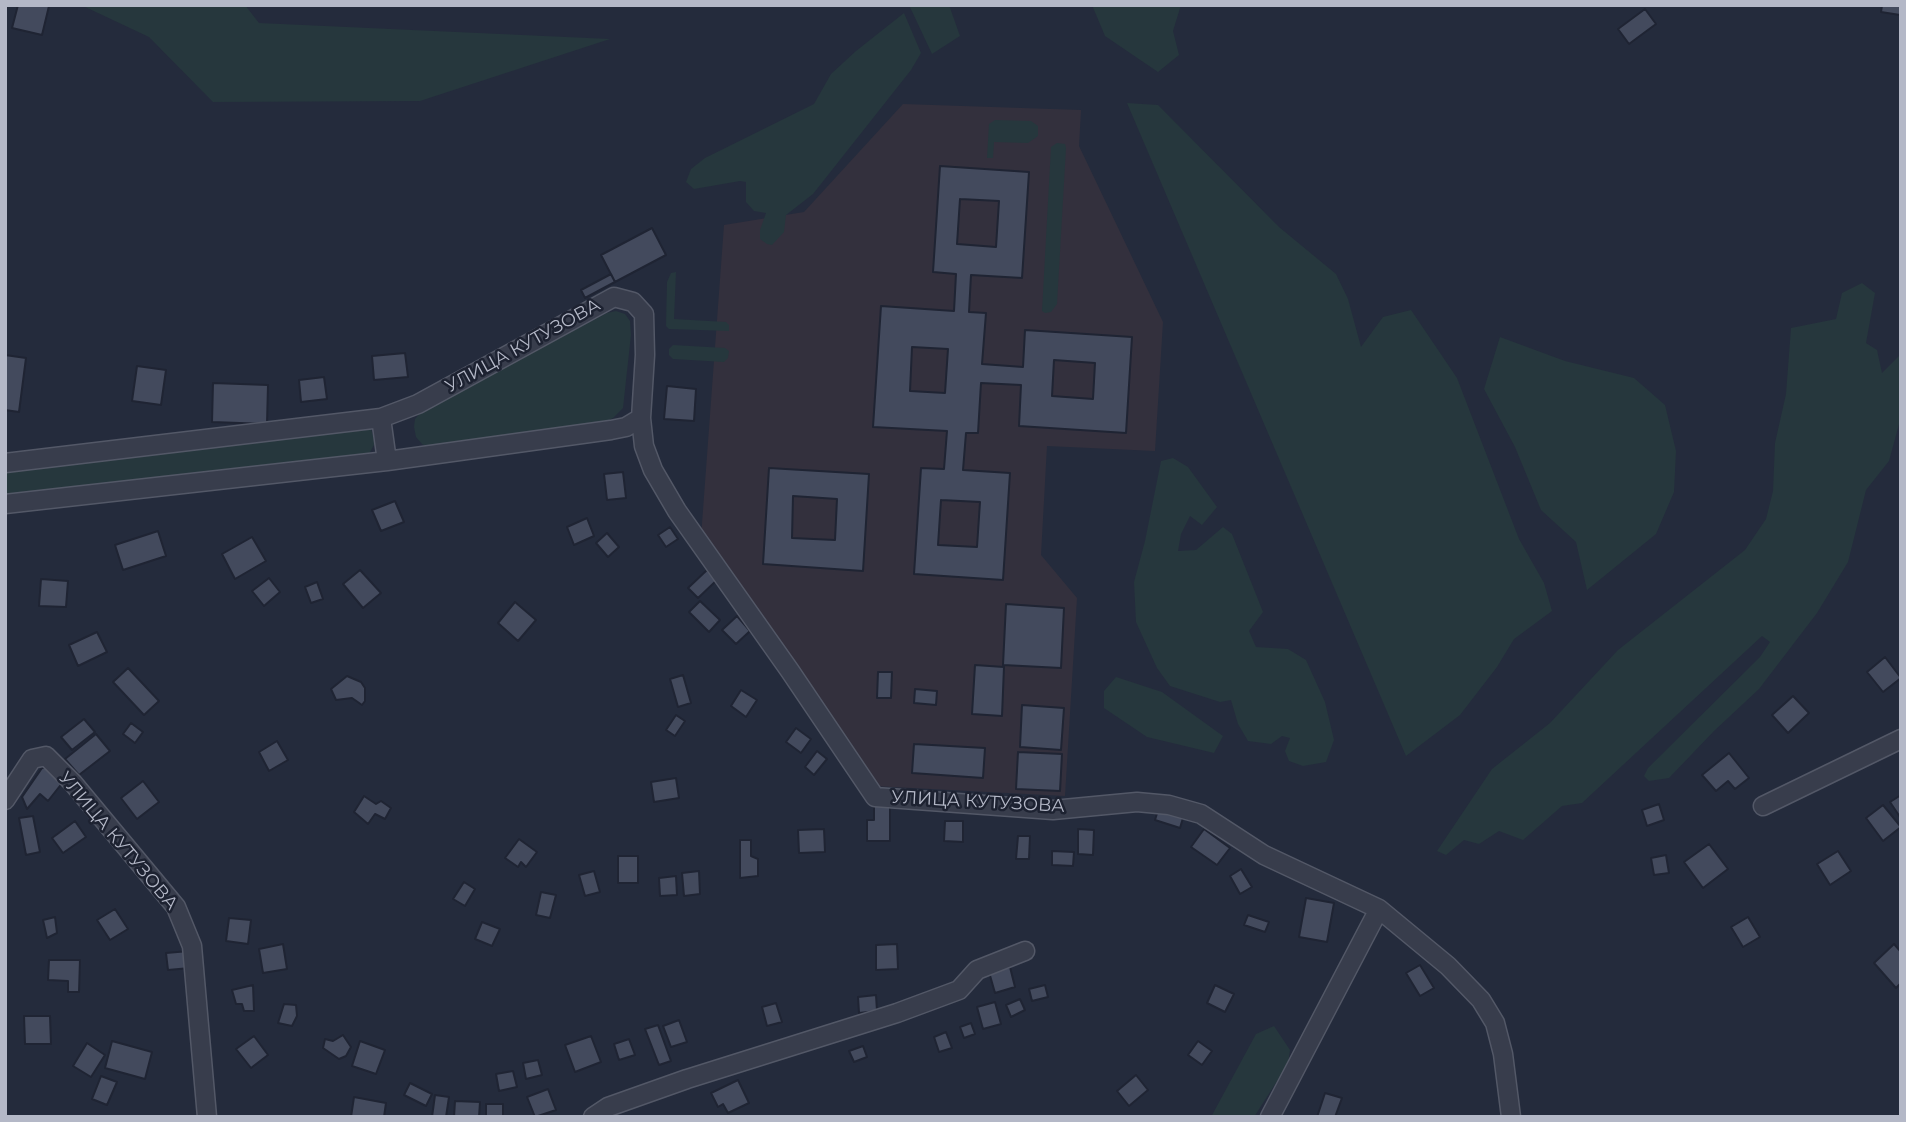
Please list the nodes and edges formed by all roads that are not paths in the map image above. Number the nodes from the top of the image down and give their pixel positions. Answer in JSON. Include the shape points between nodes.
{"nodes":[{"id":1,"x":381,"y":418,"type":"junction"},
{"id":2,"x":640,"y":418,"type":"junction"},
{"id":3,"x":387,"y":461,"type":"junction"},
{"id":4,"x":5,"y":463,"type":"edge"},
{"id":5,"x":5,"y":503,"type":"edge"},
{"id":6,"x":1901,"y":739,"type":"edge"},
{"id":7,"x":5,"y":800,"type":"edge"},
{"id":8,"x":1763,"y":806,"type":"dead end"},
{"id":9,"x":1379,"y":909,"type":"junction"},
{"id":10,"x":1025,"y":951,"type":"dead end"},
{"id":11,"x":207,"y":1117,"type":"edge"},
{"id":12,"x":593,"y":1117,"type":"edge"},
{"id":13,"x":1270,"y":1117,"type":"edge"},
{"id":14,"x":1511,"y":1117,"type":"edge"}],
"edges":[{"from":1,"to":2,"type":"street","name":"УЛИЦА КУТУЗОВА","via":[[418,404],[614,296],[633,302],[644,314]]},
{"from":1,"to":3,"type":"street"},
{"from":1,"to":4,"type":"street","name":"УЛИЦА КУТУЗОВА"},
{"from":2,"to":3,"type":"street","via":[[611,430]]},
{"from":2,"to":9,"type":"street","name":"УЛИЦА КУТУЗОВА","via":[[653,470],[677,512],[875,796],[1053,810],[1112,803],[1169,805],[1201,814],[1264,855]]},
{"from":3,"to":5,"type":"street"},
{"from":6,"to":8,"type":"street"},
{"from":7,"to":11,"type":"street","name":"УЛИЦА КУТУЗОВА","via":[[32,759],[46,756],[176,907],[192,946]]},
{"from":9,"to":13,"type":"street"},
{"from":9,"to":14,"type":"street","via":[[1481,1000],[1495,1023],[1503,1054]]},
{"from":10,"to":12,"type":"street","via":[[977,970],[959,990],[687,1079],[608,1107]]}]}
